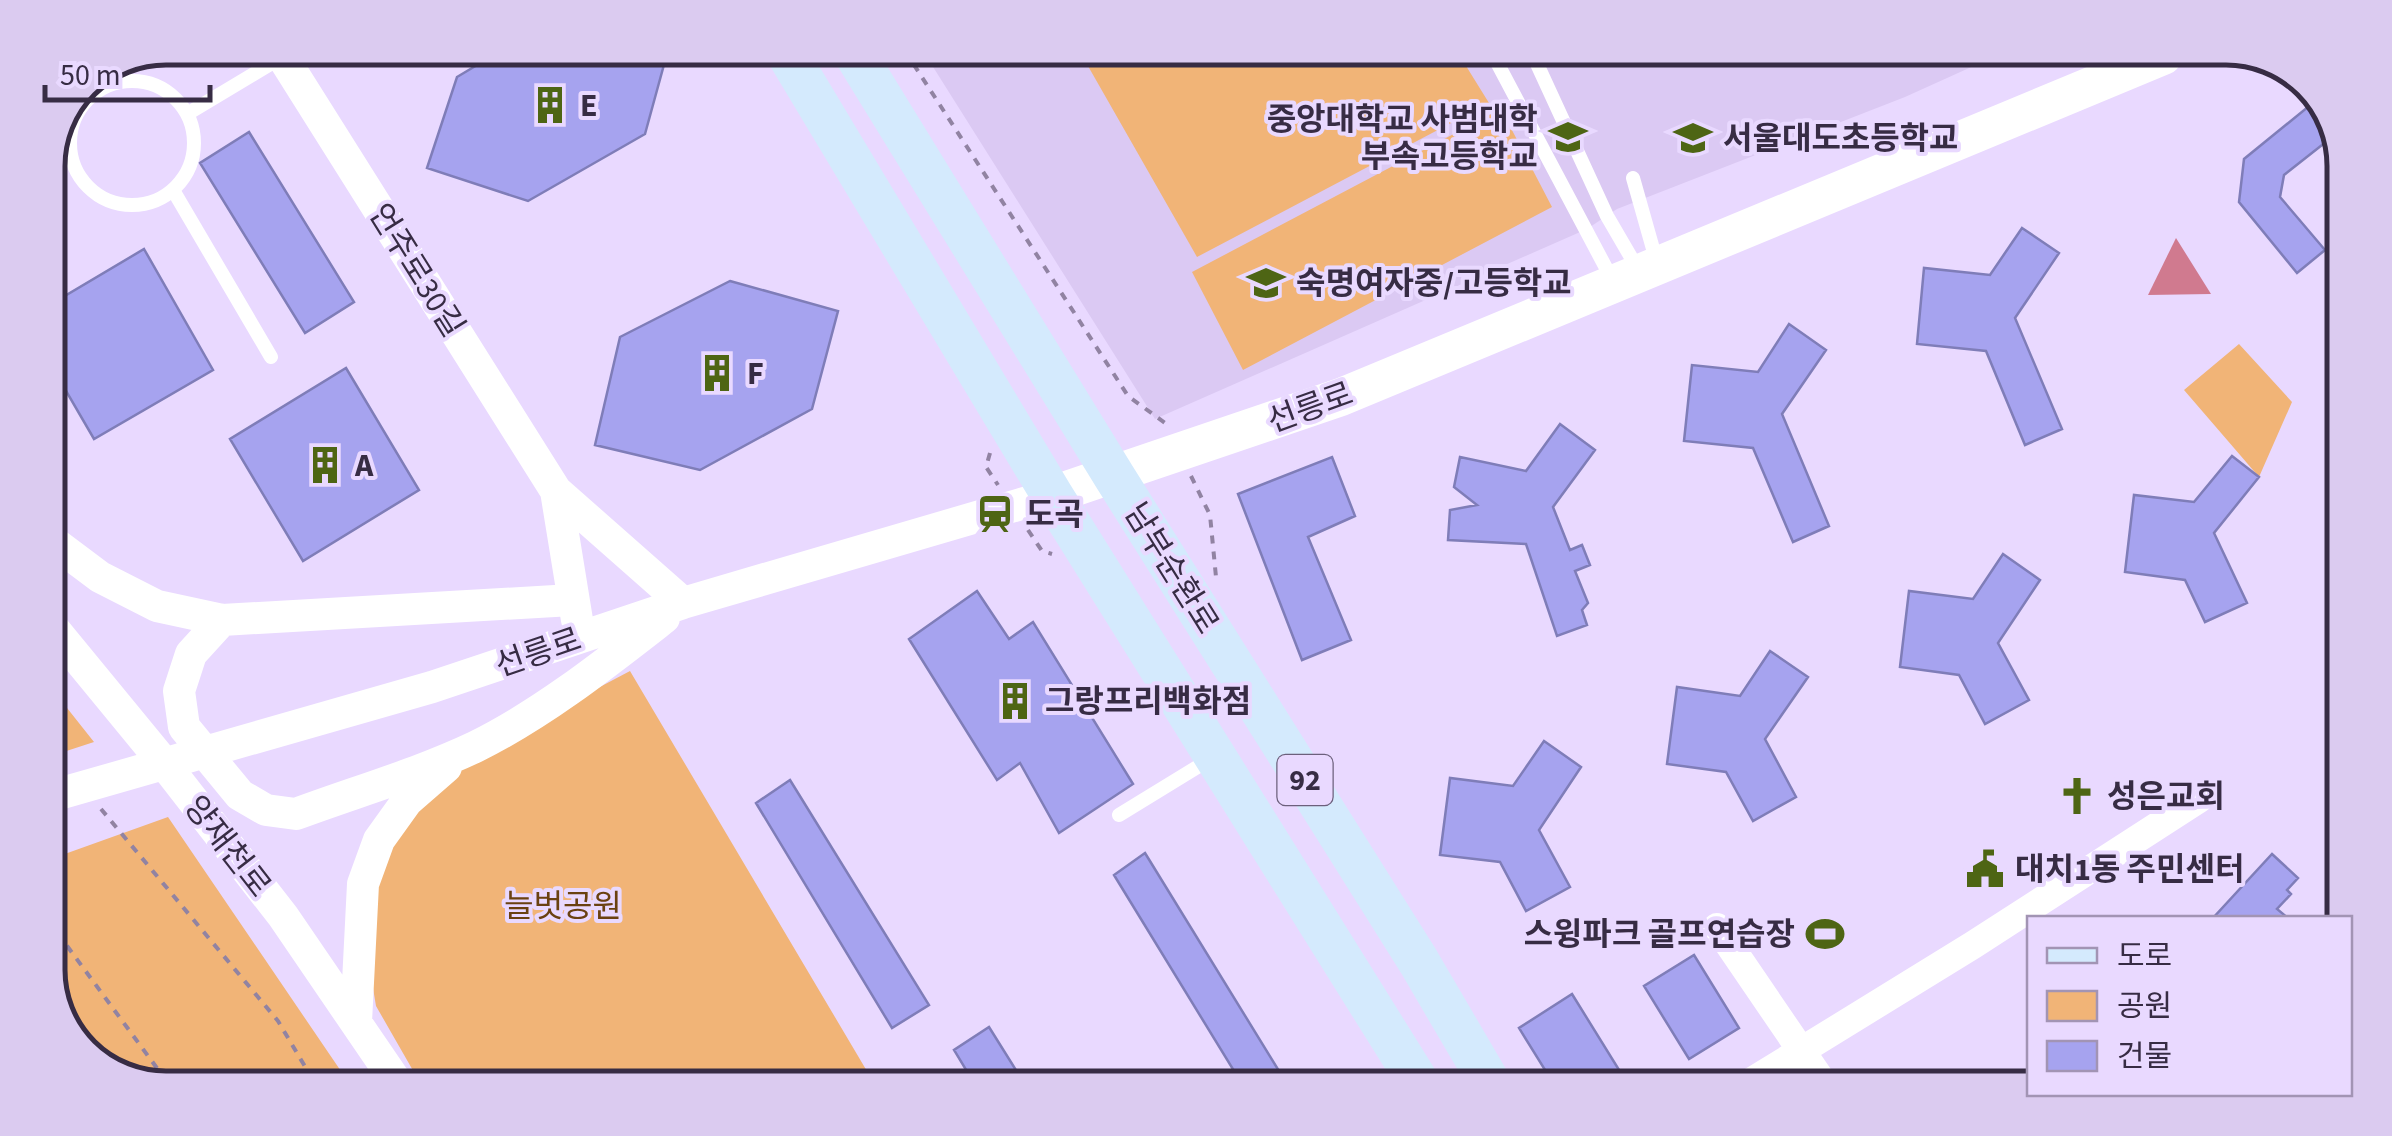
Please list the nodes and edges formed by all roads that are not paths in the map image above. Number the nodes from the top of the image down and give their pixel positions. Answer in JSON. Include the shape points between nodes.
{"nodes":[{"id":1,"x":264,"y":65,"type":"edge"},
{"id":2,"x":295,"y":65,"type":"edge"},
{"id":3,"x":794,"y":65,"type":"edge"},
{"id":4,"x":862,"y":65,"type":"edge"},
{"id":5,"x":1500,"y":65,"type":"edge"},
{"id":6,"x":1537,"y":65,"type":"edge"},
{"id":7,"x":2141,"y":65,"type":"edge"},
{"id":8,"x":95,"y":95,"type":"edge"},
{"id":9,"x":187,"y":114,"type":"junction"},
{"id":10,"x":70,"y":134,"type":"edge"},
{"id":11,"x":1633,"y":178,"type":"dead end"},
{"id":12,"x":173,"y":190,"type":"junction"},
{"id":13,"x":1637,"y":273,"type":"junction"},
{"id":14,"x":271,"y":357,"type":"dead end"},
{"id":15,"x":1114,"y":476,"type":"junction"},
{"id":16,"x":556,"y":491,"type":"junction"},
{"id":17,"x":1052,"y":495,"type":"junction"},
{"id":18,"x":65,"y":551,"type":"edge"},
{"id":19,"x":572,"y":600,"type":"junction"},
{"id":20,"x":684,"y":603,"type":"junction"},
{"id":21,"x":222,"y":620,"type":"junction"},
{"id":22,"x":580,"y":638,"type":"junction"},
{"id":23,"x":65,"y":643,"type":"edge"},
{"id":24,"x":471,"y":748,"type":"junction"},
{"id":25,"x":1215,"y":756,"type":"junction"},
{"id":26,"x":65,"y":792,"type":"edge"},
{"id":27,"x":2199,"y":799,"type":"dead end"},
{"id":28,"x":1119,"y":814,"type":"dead end"},
{"id":29,"x":1717,"y":927,"type":"dead end"},
{"id":30,"x":356,"y":1022,"type":"junction"},
{"id":31,"x":1804,"y":1052,"type":"junction"},
{"id":32,"x":389,"y":1071,"type":"edge"},
{"id":33,"x":1411,"y":1071,"type":"edge"},
{"id":34,"x":1484,"y":1071,"type":"edge"},
{"id":35,"x":1770,"y":1071,"type":"edge"},
{"id":36,"x":1816,"y":1071,"type":"edge"}],
"edges":[{"from":1,"to":9,"type":"lane"},
{"from":2,"to":16,"type":"street","name":"언주로30길"},
{"from":3,"to":17,"type":"main road","name":"남부순환로","number":"92"},
{"from":4,"to":15,"type":"main road","name":"남부순환로","number":"92"},
{"from":5,"to":13,"type":"lane"},
{"from":6,"to":13,"type":"lane"},
{"from":7,"to":13,"type":"main road","name":"선릉로"},
{"from":8,"to":9,"type":"lane","via":[[128,82],[158,86]]},
{"from":9,"to":12,"type":"lane","via":[[193,155]]},
{"from":10,"to":12,"type":"lane","via":[[72,162],[96,194],[135,206]]},
{"from":11,"to":13,"type":"lane"},
{"from":12,"to":14,"type":"lane"},
{"from":13,"to":15,"type":"main road","name":"선릉로","via":[[1340,397]]},
{"from":15,"to":17,"type":"main road","name":"선릉로"},
{"from":15,"to":34,"type":"main road","name":"남부순환로","number":"92"},
{"from":16,"to":19,"type":"street"},
{"from":16,"to":20,"type":"street"},
{"from":17,"to":20,"type":"street","name":"선릉로"},
{"from":17,"to":25,"type":"main road","name":"남부순환로","number":"92"},
{"from":18,"to":21,"type":"street","via":[[157,606]]},
{"from":19,"to":21,"type":"street"},
{"from":19,"to":22,"type":"street"},
{"from":20,"to":22,"type":"street","name":"선릉로"},
{"from":20,"to":24,"type":"street","via":[[607,662]]},
{"from":21,"to":24,"type":"street","via":[[191,654],[179,690],[184,727],[240,795],[266,810],[296,814]]},
{"from":22,"to":26,"type":"street","name":"선릉로"},
{"from":23,"to":30,"type":"street","name":"양재천로","via":[[283,916]]},
{"from":24,"to":30,"type":"street","via":[[407,801],[379,840],[362,884]]},
{"from":25,"to":28,"type":"lane"},
{"from":25,"to":33,"type":"main road","name":"남부순환로","number":"92"},
{"from":27,"to":31,"type":"street"},
{"from":29,"to":31,"type":"street"},
{"from":30,"to":32,"type":"street","name":"양재천로"},
{"from":31,"to":35,"type":"street"},
{"from":31,"to":36,"type":"street"}]}
